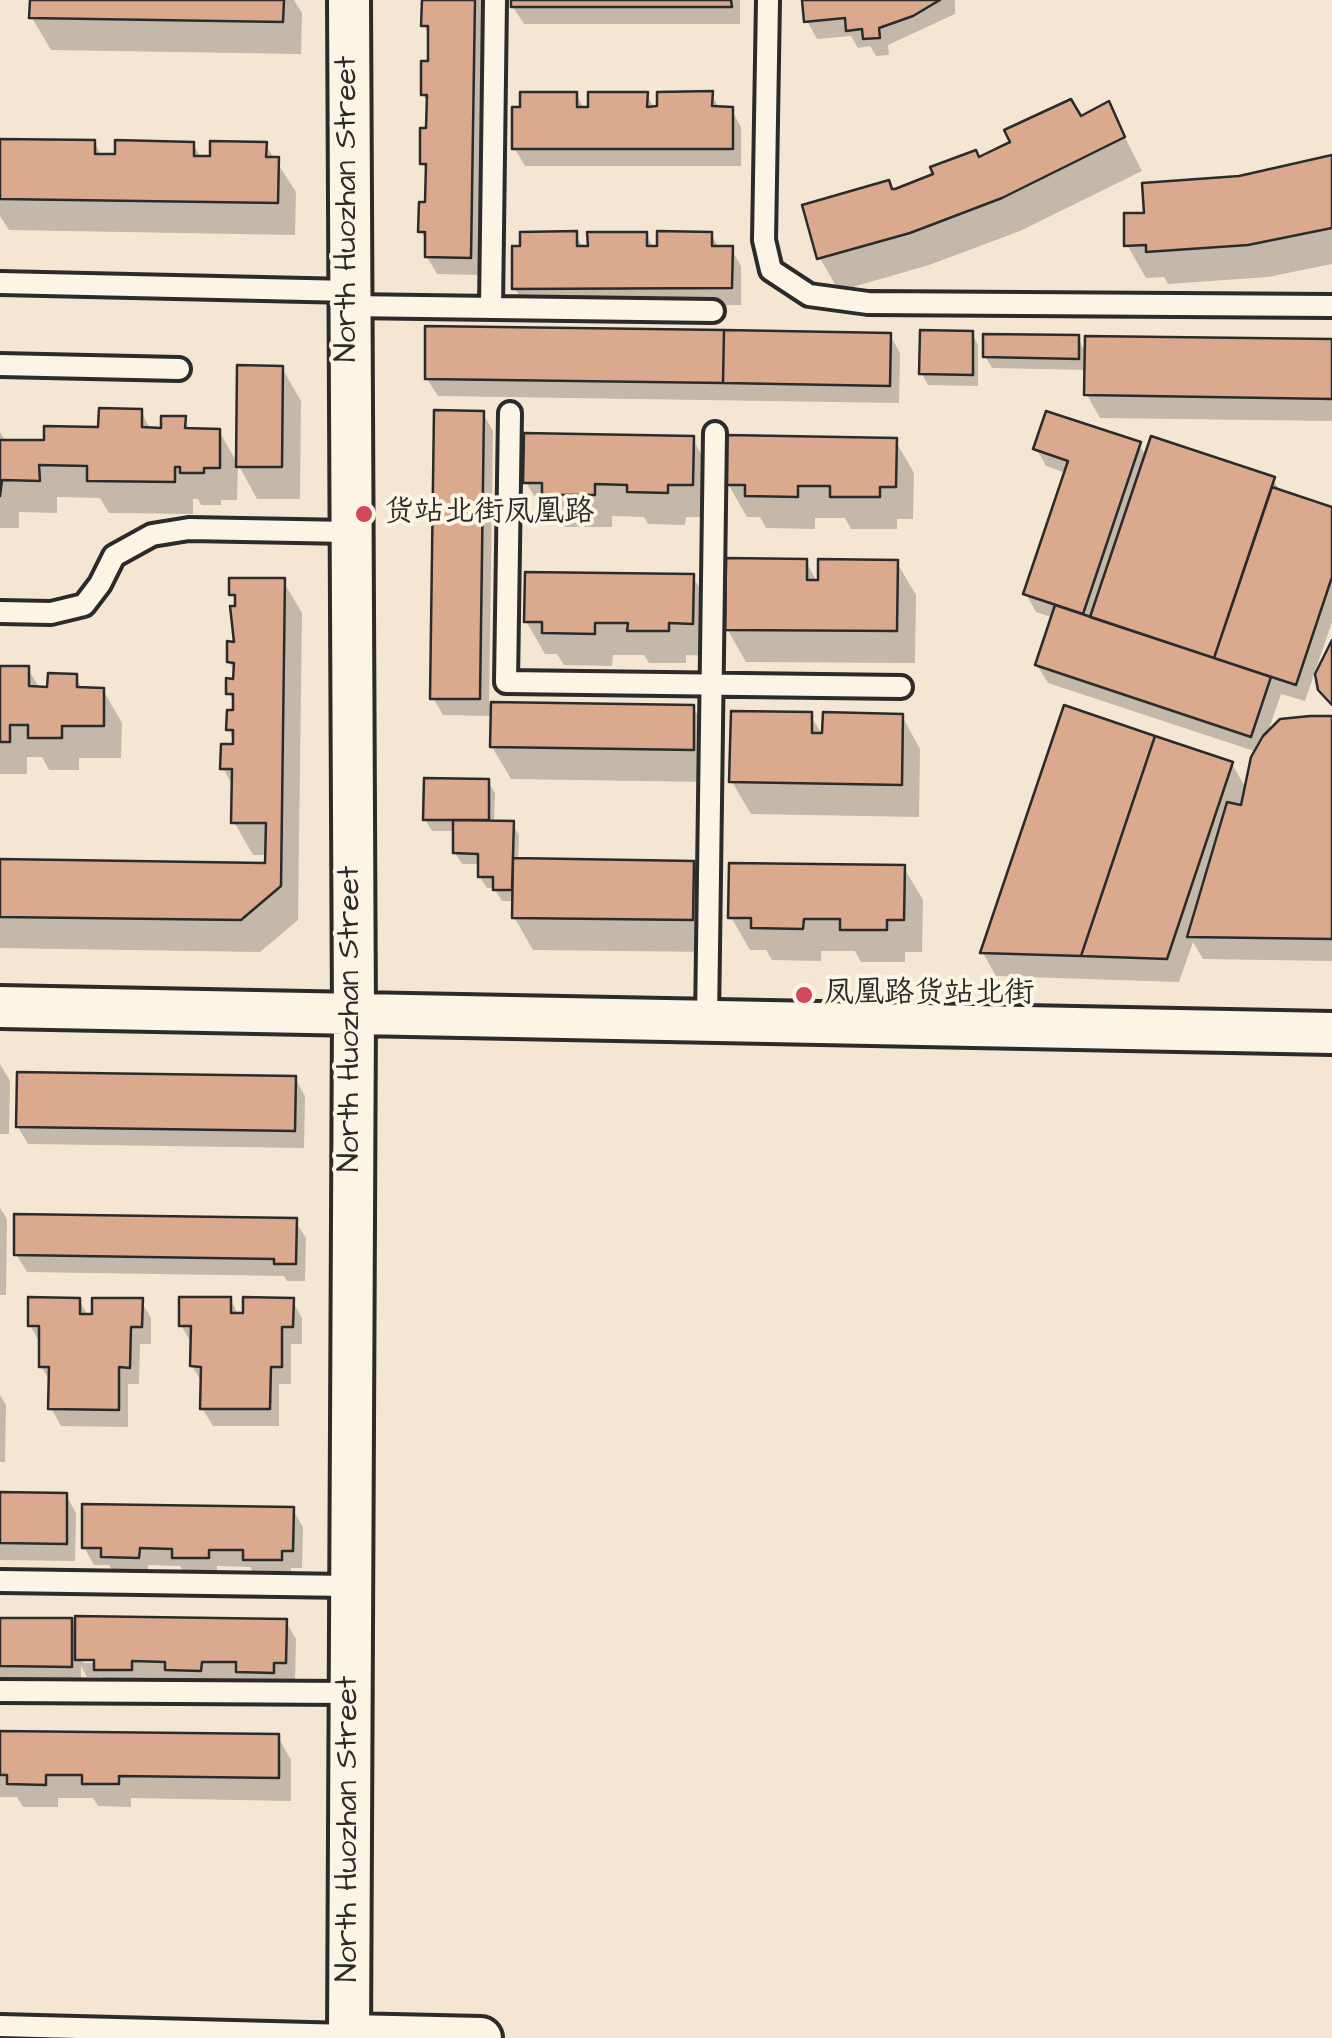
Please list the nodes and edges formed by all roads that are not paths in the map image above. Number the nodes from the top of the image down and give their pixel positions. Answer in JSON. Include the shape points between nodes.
{"nodes":[{"id":1,"x":350,"y":0,"type":"edge"},
{"id":2,"x":495,"y":0,"type":"edge"},
{"id":3,"x":768,"y":0,"type":"edge"},
{"id":4,"x":0,"y":283,"type":"edge"},
{"id":5,"x":350,"y":298,"type":"junction"},
{"id":6,"x":1332,"y":306,"type":"edge"},
{"id":7,"x":492,"y":308,"type":"junction"},
{"id":8,"x":712,"y":311,"type":"dead end"},
{"id":9,"x":0,"y":365,"type":"edge"},
{"id":10,"x":179,"y":369,"type":"dead end"},
{"id":11,"x":510,"y":413,"type":"dead end"},
{"id":12,"x":715,"y":433,"type":"dead end"},
{"id":13,"x":349,"y":532,"type":"junction"},
{"id":14,"x":0,"y":612,"type":"edge"},
{"id":15,"x":712,"y":684,"type":"junction"},
{"id":16,"x":901,"y":687,"type":"dead end"},
{"id":17,"x":0,"y":1007,"type":"edge"},
{"id":18,"x":354,"y":1014,"type":"junction"},
{"id":19,"x":707,"y":1021,"type":"junction"},
{"id":20,"x":1332,"y":1033,"type":"edge"},
{"id":21,"x":0,"y":1581,"type":"edge"},
{"id":22,"x":349,"y":1586,"type":"junction"},
{"id":23,"x":0,"y":1691,"type":"edge"},
{"id":24,"x":352,"y":1693,"type":"junction"},
{"id":25,"x":0,"y":2026,"type":"edge"},
{"id":26,"x":349,"y":2036,"type":"edge"},
{"id":27,"x":481,"y":2038,"type":"edge"}],
"edges":[{"from":1,"to":5,"type":"street","name":"North Huozhan Street"},
{"from":2,"to":7,"type":"lane"},
{"from":3,"to":6,"type":"lane","via":[[764,240],[771,270],[809,295],[868,303]]},
{"from":4,"to":5,"type":"lane"},
{"from":5,"to":7,"type":"lane"},
{"from":5,"to":13,"type":"street","name":"North Huozhan Street"},
{"from":7,"to":8,"type":"lane"},
{"from":9,"to":10,"type":"lane"},
{"from":11,"to":15,"type":"lane","via":[[506,682]]},
{"from":12,"to":15,"type":"lane"},
{"from":13,"to":14,"type":"lane","via":[[189,529],[152,535],[114,556],[84,605],[51,613]]},
{"from":13,"to":18,"type":"street","name":"North Huozhan Street"},
{"from":15,"to":16,"type":"lane"},
{"from":15,"to":19,"type":"lane"},
{"from":17,"to":18,"type":"street"},
{"from":18,"to":19,"type":"street"},
{"from":18,"to":22,"type":"street","name":"North Huozhan Street"},
{"from":19,"to":20,"type":"street"},
{"from":21,"to":22,"type":"lane"},
{"from":22,"to":24,"type":"street","name":"North Huozhan Street"},
{"from":23,"to":24,"type":"lane"},
{"from":24,"to":26,"type":"street","name":"North Huozhan Street"},
{"from":25,"to":26,"type":"lane"},
{"from":26,"to":27,"type":"street"}]}
